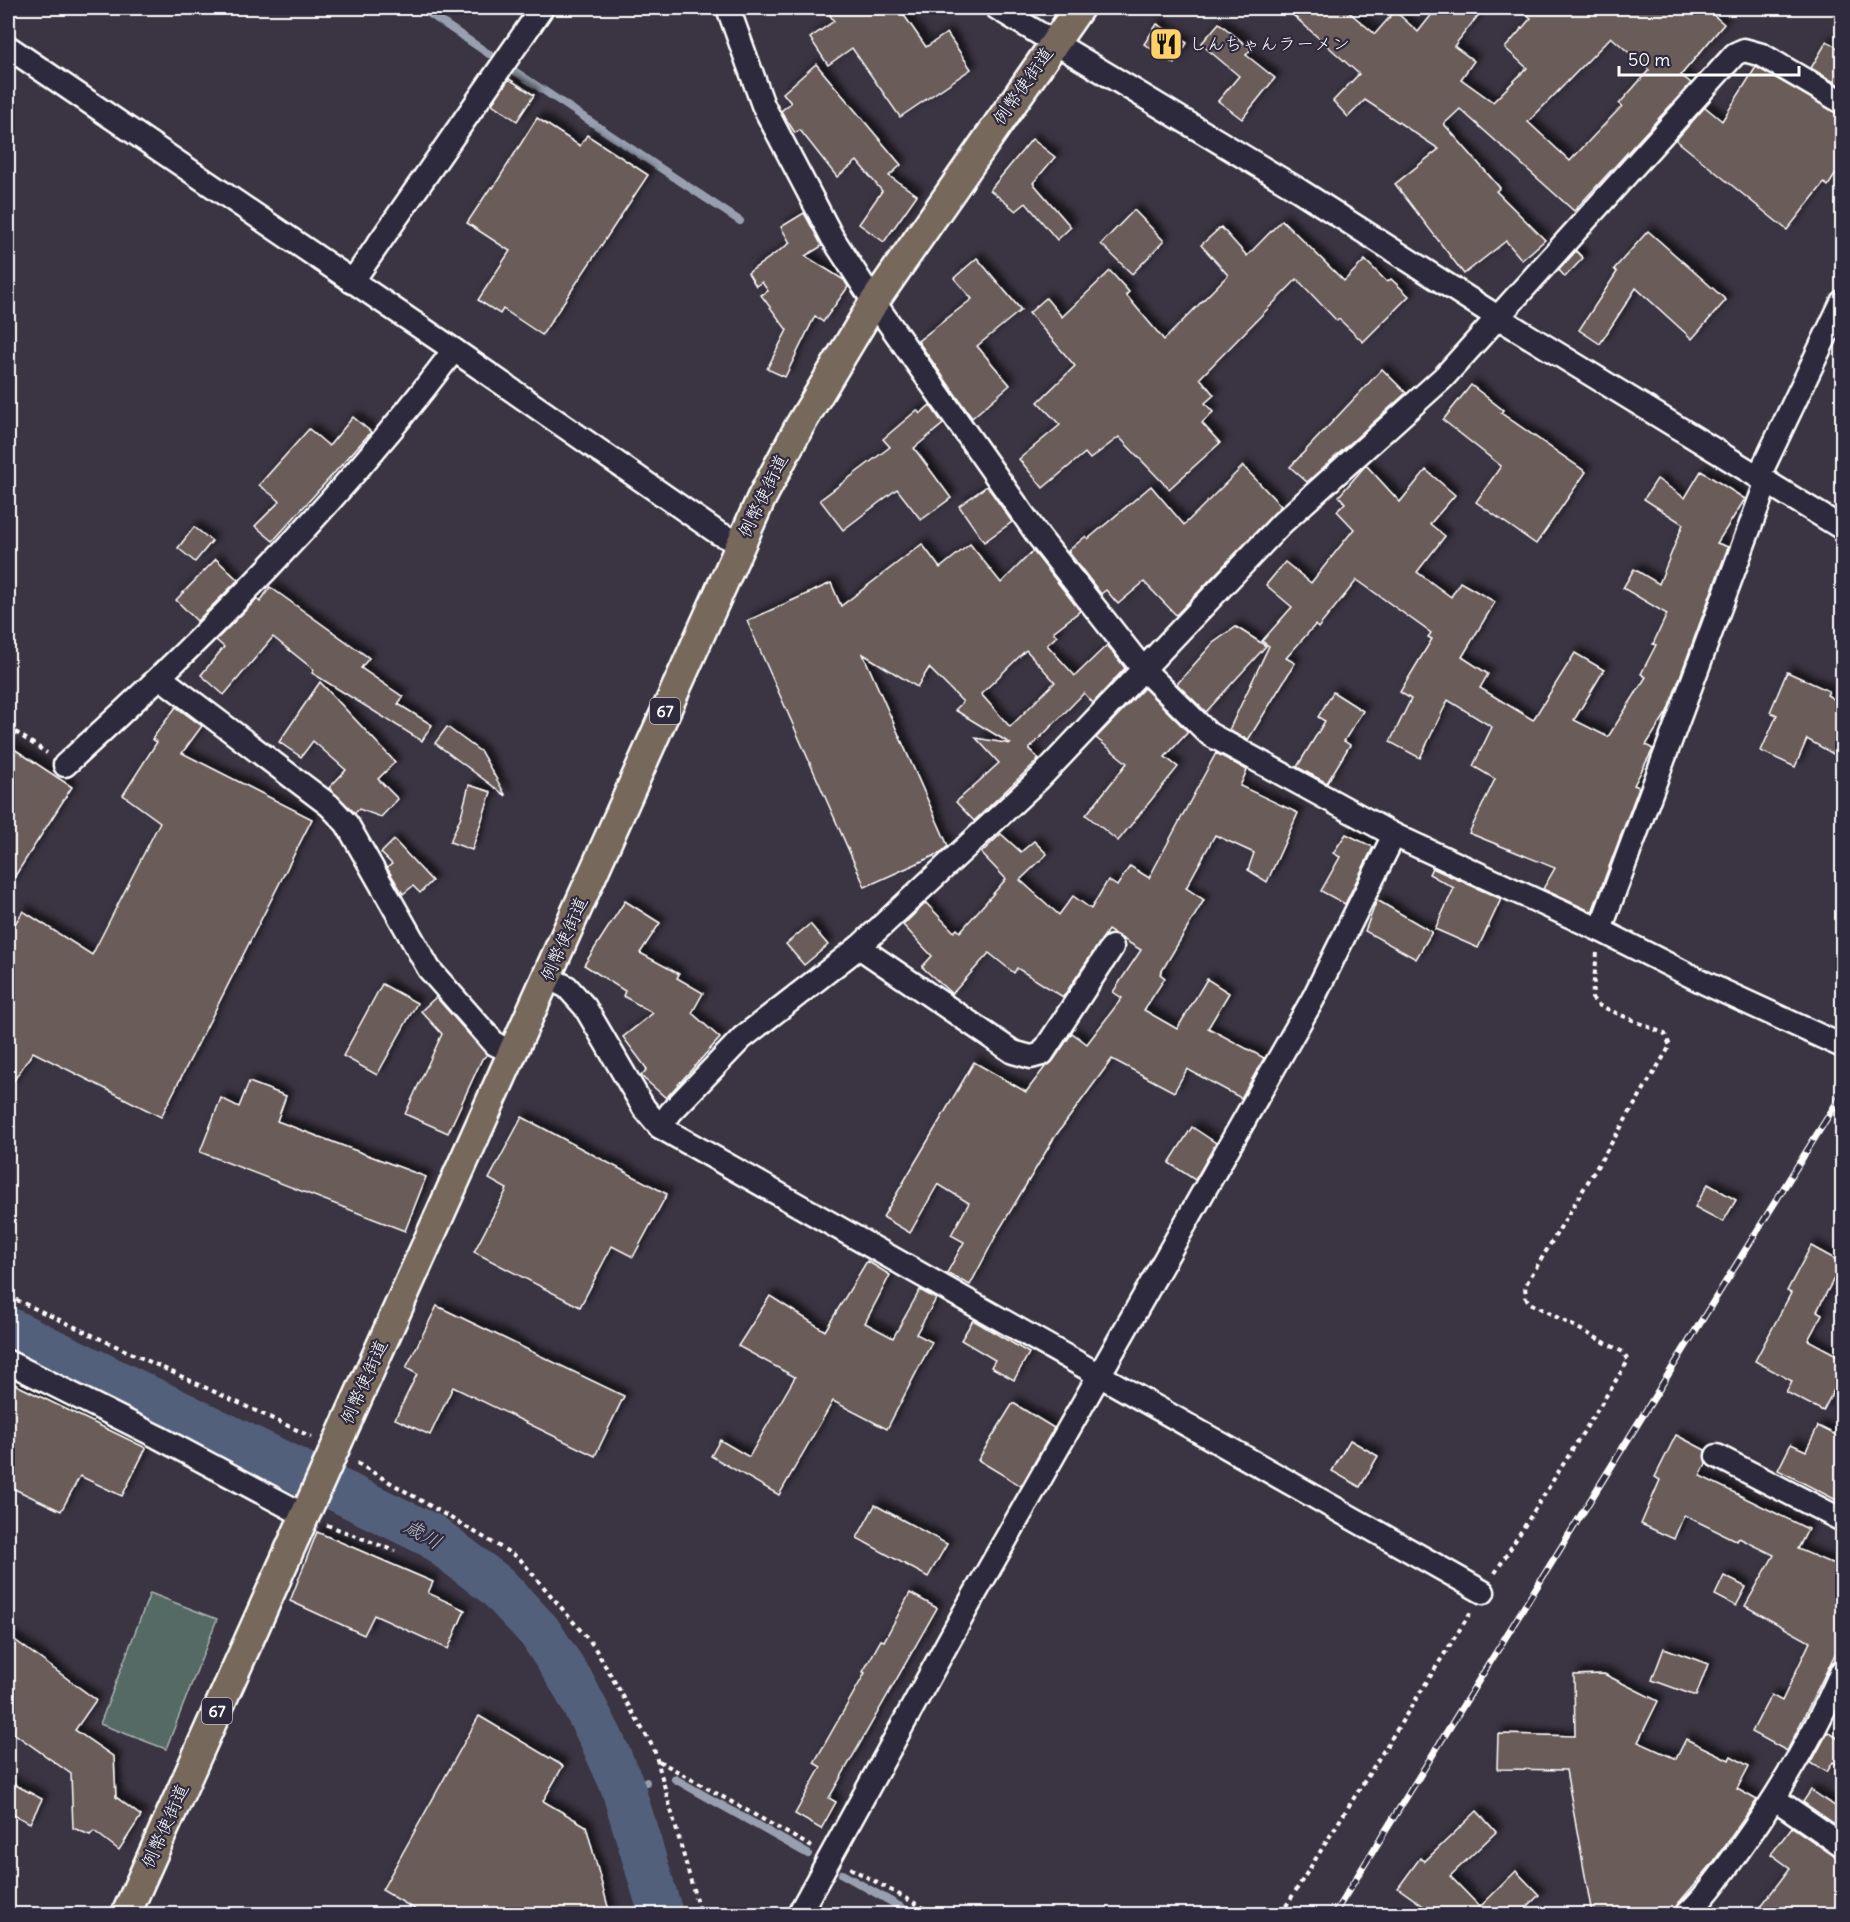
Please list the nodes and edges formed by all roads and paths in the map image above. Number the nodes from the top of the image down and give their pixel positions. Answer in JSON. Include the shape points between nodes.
{"nodes":[{"id":1,"x":542,"y":8,"type":"edge"},
{"id":2,"x":728,"y":8,"type":"edge"},
{"id":3,"x":997,"y":8,"type":"edge"},
{"id":4,"x":1080,"y":8,"type":"edge"},
{"id":5,"x":1054,"y":41,"type":"junction"},
{"id":6,"x":8,"y":47,"type":"edge"},
{"id":7,"x":1842,"y":102,"type":"edge"},
{"id":8,"x":352,"y":282,"type":"junction"},
{"id":9,"x":874,"y":302,"type":"junction"},
{"id":10,"x":1842,"y":302,"type":"edge"},
{"id":11,"x":1499,"y":318,"type":"junction"},
{"id":12,"x":454,"y":350,"type":"junction"},
{"id":13,"x":1763,"y":479,"type":"junction"},
{"id":14,"x":1842,"y":528,"type":"edge"},
{"id":15,"x":740,"y":543,"type":"junction"},
{"id":16,"x":1143,"y":669,"type":"junction"},
{"id":17,"x":161,"y":678,"type":"junction"},
{"id":18,"x":8,"y":727,"type":"edge"},
{"id":19,"x":66,"y":765,"type":"joint"},
{"id":20,"x":1394,"y":835,"type":"junction"},
{"id":21,"x":1600,"y":930,"type":"junction"},
{"id":22,"x":859,"y":947,"type":"junction"},
{"id":23,"x":1112,"y":947,"type":"dead end"},
{"id":24,"x":547,"y":977,"type":"junction"},
{"id":25,"x":1842,"y":1046,"type":"edge"},
{"id":26,"x":512,"y":1052,"type":"junction"},
{"id":27,"x":660,"y":1127,"type":"junction"},
{"id":28,"x":8,"y":1296,"type":"edge"},
{"id":29,"x":8,"y":1362,"type":"edge"},
{"id":30,"x":1099,"y":1376,"type":"junction"},
{"id":31,"x":332,"y":1454,"type":"junction"},
{"id":32,"x":1717,"y":1456,"type":"dead end"},
{"id":33,"x":305,"y":1512,"type":"junction"},
{"id":34,"x":1842,"y":1520,"type":"edge"},
{"id":35,"x":395,"y":1551,"type":"dead end"},
{"id":36,"x":1483,"y":1592,"type":"junction"},
{"id":37,"x":1842,"y":1671,"type":"edge"},
{"id":38,"x":659,"y":1761,"type":"junction"},
{"id":39,"x":1775,"y":1800,"type":"junction"},
{"id":40,"x":1842,"y":1845,"type":"edge"},
{"id":41,"x":829,"y":1856,"type":"junction"},
{"id":42,"x":126,"y":1914,"type":"edge"},
{"id":43,"x":700,"y":1914,"type":"edge"},
{"id":44,"x":799,"y":1914,"type":"edge"},
{"id":45,"x":935,"y":1914,"type":"edge"},
{"id":46,"x":1281,"y":1914,"type":"edge"},
{"id":47,"x":1687,"y":1914,"type":"edge"}],
"edges":[{"from":1,"to":8,"type":"street"},
{"from":2,"to":9,"type":"street","via":[[763,105],[832,237]]},
{"from":3,"to":5,"type":"street"},
{"from":4,"to":5,"type":"main road","name":"例幣使街道","number":"67"},
{"from":5,"to":9,"type":"main road","name":"例幣使街道","number":"67"},
{"from":5,"to":11,"type":"street"},
{"from":6,"to":8,"type":"street"},
{"from":7,"to":11,"type":"street","via":[[1762,55],[1744,50],[1735,54]]},
{"from":8,"to":12,"type":"street"},
{"from":9,"to":15,"type":"main road","name":"例幣使街道","number":"67","via":[[788,447]]},
{"from":9,"to":16,"type":"street","via":[[1038,537]]},
{"from":10,"to":13,"type":"street"},
{"from":11,"to":13,"type":"street"},
{"from":11,"to":16,"type":"street","via":[[1444,377],[1282,523]]},
{"from":12,"to":15,"type":"street","via":[[718,533]]},
{"from":12,"to":17,"type":"street","via":[[423,392],[261,579]]},
{"from":13,"to":14,"type":"street"},
{"from":13,"to":21,"type":"street"},
{"from":15,"to":24,"type":"main road","name":"例幣使街道","number":"67"},
{"from":16,"to":20,"type":"street","via":[[1209,734]]},
{"from":16,"to":22,"type":"street","via":[[1038,780]]},
{"from":17,"to":19,"type":"street"},
{"from":17,"to":26,"type":"street","via":[[329,806],[347,824],[429,969],[495,1044]]},
{"from":18,"to":19,"type":"path"},
{"from":20,"to":21,"type":"street"},
{"from":20,"to":30,"type":"street","via":[[1313,999]]},
{"from":21,"to":25,"type":"street"},
{"from":21,"to":36,"type":"path","via":[[1592,998],[1598,1005],[1665,1034],[1670,1046],[1525,1286],[1530,1304],[1623,1352],[1628,1361]]},
{"from":22,"to":23,"type":"street","via":[[1013,1052],[1031,1057],[1041,1054]]},
{"from":22,"to":27,"type":"street","via":[[742,1038]]},
{"from":24,"to":26,"type":"main road","name":"例幣使街道","number":"67"},
{"from":24,"to":27,"type":"street","via":[[567,987],[585,1006],[644,1108]]},
{"from":26,"to":31,"type":"main road","name":"例幣使街道","number":"67"},
{"from":27,"to":30,"type":"street"},
{"from":28,"to":31,"type":"path","via":[[300,1430]]},
{"from":29,"to":33,"type":"street"},
{"from":30,"to":36,"type":"street"},
{"from":30,"to":41,"type":"street"},
{"from":31,"to":33,"type":"main road","name":"例幣使街道","number":"67"},
{"from":31,"to":38,"type":"path","via":[[519,1558],[593,1645]]},
{"from":32,"to":34,"type":"street"},
{"from":33,"to":35,"type":"path"},
{"from":33,"to":42,"type":"main road","name":"例幣使街道","number":"67"},
{"from":36,"to":46,"type":"path"},
{"from":37,"to":39,"type":"street","via":[[1817,1728]]},
{"from":38,"to":41,"type":"path"},
{"from":38,"to":43,"type":"path"},
{"from":39,"to":40,"type":"street"},
{"from":39,"to":47,"type":"street","via":[[1703,1899]]},
{"from":41,"to":44,"type":"street"},
{"from":41,"to":45,"type":"path"}]}
